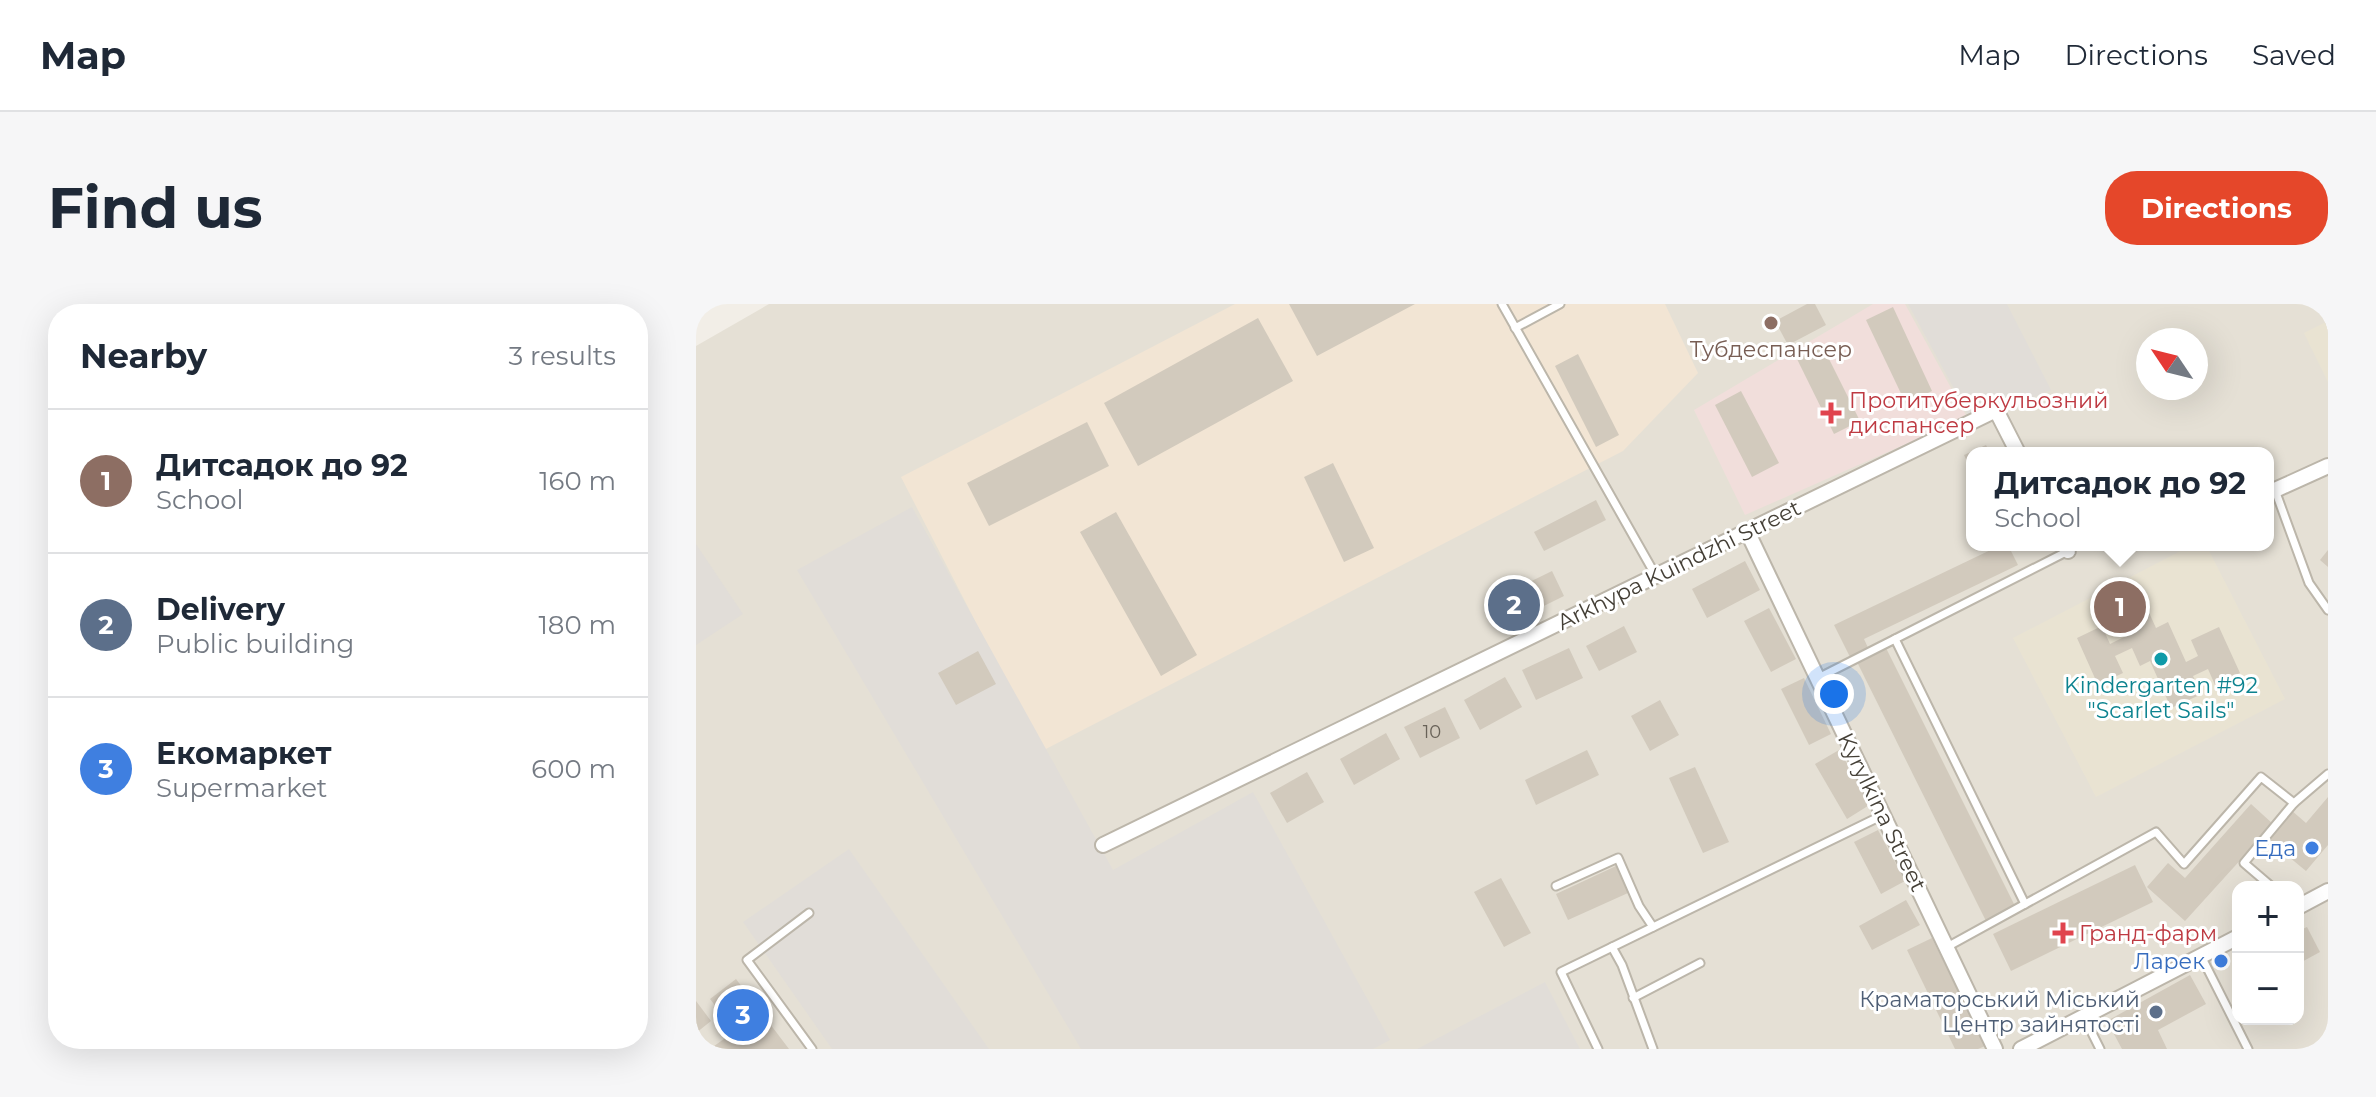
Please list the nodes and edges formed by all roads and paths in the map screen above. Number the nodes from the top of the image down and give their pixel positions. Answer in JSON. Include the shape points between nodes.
{"nodes":[{"id":1,"x":1502,"y":304,"type":"edge"},
{"id":2,"x":1560,"y":304,"type":"edge"},
{"id":3,"x":1515,"y":328,"type":"junction"},
{"id":4,"x":2015,"y":447,"type":"edge"},
{"id":5,"x":2328,"y":466,"type":"edge"},
{"id":6,"x":2275,"y":490,"type":"joint"},
{"id":7,"x":1748,"y":533,"type":"junction"},
{"id":8,"x":2060,"y":551,"type":"edge"},
{"id":9,"x":1656,"y":576,"type":"junction"},
{"id":10,"x":2328,"y":610,"type":"edge"},
{"id":11,"x":1895,"y":639,"type":"junction"},
{"id":12,"x":1818,"y":678,"type":"junction"},
{"id":13,"x":2328,"y":774,"type":"edge"},
{"id":14,"x":2294,"y":803,"type":"junction"},
{"id":15,"x":1883,"y":815,"type":"junction"},
{"id":16,"x":1103,"y":845,"type":"dead end"},
{"id":17,"x":2265,"y":881,"type":"edge"},
{"id":18,"x":1556,"y":886,"type":"dead end"},
{"id":19,"x":2328,"y":891,"type":"edge"},
{"id":20,"x":2025,"y":904,"type":"junction"},
{"id":21,"x":2304,"y":904,"type":"edge"},
{"id":22,"x":809,"y":913,"type":"dead end"},
{"id":23,"x":1653,"y":927,"type":"junction"},
{"id":24,"x":2232,"y":940,"type":"edge"},
{"id":25,"x":1612,"y":947,"type":"junction"},
{"id":26,"x":1947,"y":947,"type":"junction"},
{"id":27,"x":2201,"y":956,"type":"junction"},
{"id":28,"x":1700,"y":963,"type":"dead end"},
{"id":29,"x":1633,"y":998,"type":"junction"},
{"id":30,"x":2084,"y":1017,"type":"junction"},
{"id":31,"x":812,"y":1049,"type":"edge"},
{"id":32,"x":1598,"y":1049,"type":"edge"},
{"id":33,"x":1653,"y":1049,"type":"edge"},
{"id":34,"x":1995,"y":1049,"type":"edge"},
{"id":35,"x":2021,"y":1049,"type":"edge"},
{"id":36,"x":2100,"y":1049,"type":"edge"},
{"id":37,"x":2248,"y":1049,"type":"edge"}],
"edges":[{"from":1,"to":3,"type":"lane"},
{"from":2,"to":3,"type":"lane"},
{"from":3,"to":9,"type":"lane"},
{"from":4,"to":7,"type":"street","name":"Arkhypa Kuindzhi Street","via":[[1996,410]]},
{"from":5,"to":6,"type":"street"},
{"from":6,"to":10,"type":"lane","via":[[2309,583]]},
{"from":7,"to":9,"type":"street","name":"Arkhypa Kuindzhi Street"},
{"from":7,"to":12,"type":"street","name":"Kyrylkina Street"},
{"from":8,"to":11,"type":"lane"},
{"from":9,"to":16,"type":"street","name":"Arkhypa Kuindzhi Street"},
{"from":11,"to":12,"type":"lane"},
{"from":11,"to":20,"type":"lane"},
{"from":12,"to":15,"type":"street","name":"Kyrylkina Street"},
{"from":13,"to":14,"type":"lane"},
{"from":14,"to":17,"type":"lane","via":[[2244,863]]},
{"from":14,"to":20,"type":"lane","via":[[2261,777],[2184,864],[2156,832]]},
{"from":15,"to":23,"type":"lane"},
{"from":15,"to":26,"type":"street","name":"Kyrylkina Street"},
{"from":18,"to":23,"type":"lane","via":[[1618,858]]},
{"from":19,"to":21,"type":"street"},
{"from":20,"to":26,"type":"lane"},
{"from":22,"to":31,"type":"lane","via":[[747,960]]},
{"from":23,"to":25,"type":"lane"},
{"from":24,"to":27,"type":"street"},
{"from":25,"to":29,"type":"lane"},
{"from":25,"to":32,"type":"lane","via":[[1561,972]]},
{"from":26,"to":34,"type":"street","name":"Kyrylkina Street"},
{"from":27,"to":30,"type":"street"},
{"from":27,"to":37,"type":"lane"},
{"from":28,"to":29,"type":"lane"},
{"from":29,"to":33,"type":"lane"},
{"from":30,"to":35,"type":"street"},
{"from":30,"to":36,"type":"lane"}]}
